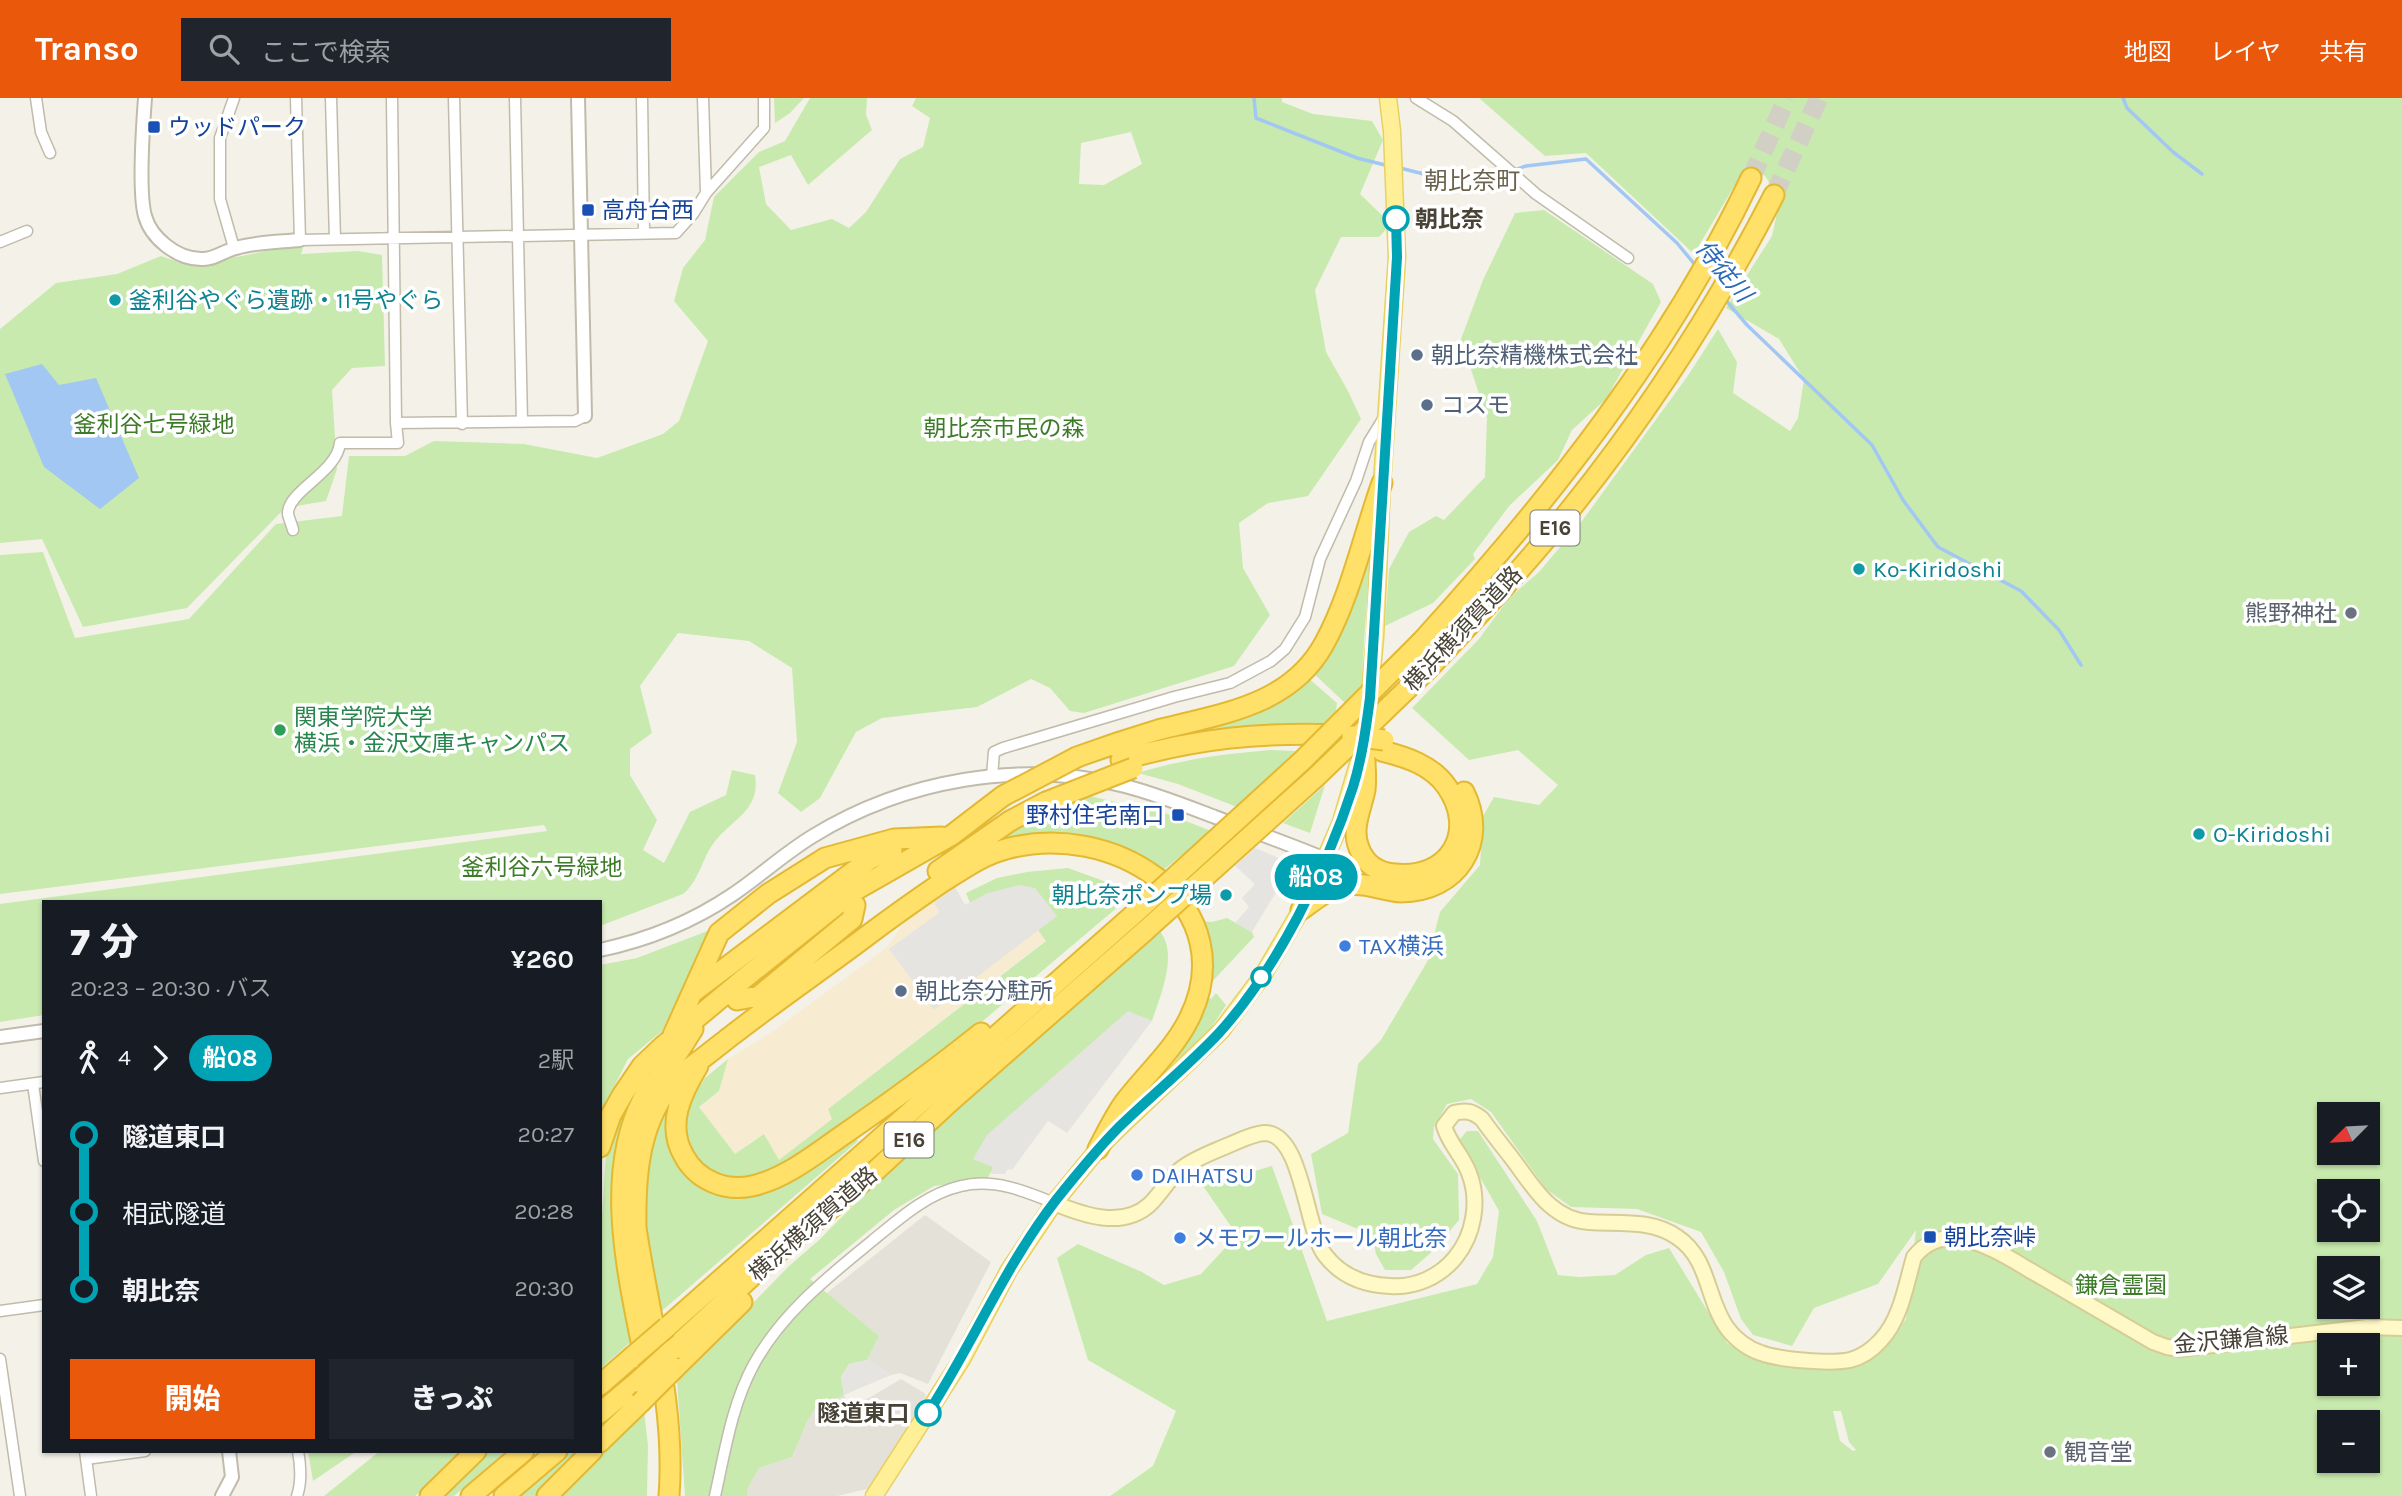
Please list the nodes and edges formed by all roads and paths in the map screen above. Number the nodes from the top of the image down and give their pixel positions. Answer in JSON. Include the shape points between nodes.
{"nodes":[{"id":1,"x":36,"y":98,"type":"edge"},
{"id":2,"x":145,"y":98,"type":"edge"},
{"id":3,"x":234,"y":98,"type":"edge"},
{"id":4,"x":296,"y":98,"type":"edge"},
{"id":5,"x":331,"y":98,"type":"edge"},
{"id":6,"x":392,"y":98,"type":"edge"},
{"id":7,"x":454,"y":98,"type":"edge"},
{"id":8,"x":515,"y":98,"type":"edge"},
{"id":9,"x":578,"y":98,"type":"edge"},
{"id":10,"x":642,"y":98,"type":"edge"},
{"id":11,"x":703,"y":98,"type":"edge"},
{"id":12,"x":764,"y":98,"type":"edge"},
{"id":13,"x":1388,"y":98,"type":"edge"},
{"id":14,"x":1416,"y":98,"type":"edge"},
{"id":15,"x":50,"y":153,"type":"dead end"},
{"id":16,"x":1751,"y":178,"type":"tunnel mouth"},
{"id":17,"x":706,"y":193,"type":"junction"},
{"id":18,"x":1774,"y":195,"type":"tunnel mouth"},
{"id":19,"x":27,"y":231,"type":"dead end"},
{"id":20,"x":644,"y":232,"type":"junction"},
{"id":21,"x":582,"y":234,"type":"junction"},
{"id":22,"x":516,"y":236,"type":"junction"},
{"id":23,"x":457,"y":238,"type":"junction"},
{"id":24,"x":335,"y":239,"type":"junction"},
{"id":25,"x":394,"y":239,"type":"junction"},
{"id":26,"x":300,"y":240,"type":"junction"},
{"id":27,"x":0,"y":242,"type":"edge"},
{"id":28,"x":233,"y":248,"type":"junction"},
{"id":29,"x":1628,"y":258,"type":"dead end"},
{"id":30,"x":1387,"y":412,"type":"junction"},
{"id":31,"x":585,"y":416,"type":"joint"},
{"id":32,"x":522,"y":422,"type":"junction"},
{"id":33,"x":396,"y":423,"type":"junction"},
{"id":34,"x":462,"y":424,"type":"junction"},
{"id":35,"x":1382,"y":483,"type":"junction"},
{"id":36,"x":293,"y":530,"type":"dead end"},
{"id":37,"x":1377,"y":744,"type":"junction"},
{"id":38,"x":992,"y":776,"type":"junction"},
{"id":39,"x":1041,"y":798,"type":"junction"},
{"id":40,"x":950,"y":836,"type":"junction"},
{"id":41,"x":923,"y":838,"type":"junction"},
{"id":42,"x":1325,"y":859,"type":"junction"},
{"id":43,"x":872,"y":874,"type":"junction"},
{"id":44,"x":914,"y":899,"type":"junction"},
{"id":45,"x":1301,"y":910,"type":"junction"},
{"id":46,"x":891,"y":917,"type":"junction"},
{"id":47,"x":1140,"y":923,"type":"junction"},
{"id":48,"x":1104,"y":942,"type":"junction"},
{"id":49,"x":602,"y":950,"type":"edge"},
{"id":50,"x":691,"y":994,"type":"junction"},
{"id":51,"x":708,"y":1008,"type":"junction"},
{"id":52,"x":42,"y":1031,"type":"edge"},
{"id":53,"x":0,"y":1037,"type":"edge"},
{"id":54,"x":671,"y":1039,"type":"junction"},
{"id":55,"x":720,"y":1045,"type":"junction"},
{"id":56,"x":702,"y":1060,"type":"junction"},
{"id":57,"x":38,"y":1083,"type":"edge"},
{"id":58,"x":0,"y":1088,"type":"edge"},
{"id":59,"x":42,"y":1135,"type":"edge"},
{"id":60,"x":602,"y":1141,"type":"edge"},
{"id":61,"x":1098,"y":1149,"type":"junction"},
{"id":62,"x":1054,"y":1203,"type":"junction"},
{"id":63,"x":42,"y":1305,"type":"edge"},
{"id":64,"x":0,"y":1311,"type":"edge"},
{"id":65,"x":2402,"y":1328,"type":"edge"},
{"id":66,"x":0,"y":1359,"type":"edge"},
{"id":67,"x":673,"y":1359,"type":"junction"},
{"id":68,"x":602,"y":1383,"type":"edge"},
{"id":69,"x":602,"y":1411,"type":"edge"},
{"id":70,"x":602,"y":1440,"type":"edge"},
{"id":71,"x":116,"y":1453,"type":"edge"},
{"id":72,"x":229,"y":1453,"type":"edge"},
{"id":73,"x":298,"y":1453,"type":"edge"},
{"id":74,"x":474,"y":1453,"type":"edge"},
{"id":75,"x":522,"y":1453,"type":"edge"},
{"id":76,"x":555,"y":1453,"type":"edge"},
{"id":77,"x":590,"y":1453,"type":"edge"},
{"id":78,"x":86,"y":1455,"type":"edge"},
{"id":79,"x":20,"y":1496,"type":"edge"},
{"id":80,"x":91,"y":1496,"type":"edge"},
{"id":81,"x":222,"y":1496,"type":"edge"},
{"id":82,"x":297,"y":1496,"type":"edge"},
{"id":83,"x":430,"y":1496,"type":"edge"},
{"id":84,"x":471,"y":1496,"type":"edge"},
{"id":85,"x":504,"y":1496,"type":"edge"},
{"id":86,"x":547,"y":1496,"type":"edge"},
{"id":87,"x":656,"y":1496,"type":"edge"},
{"id":88,"x":669,"y":1496,"type":"edge"},
{"id":89,"x":715,"y":1496,"type":"edge"},
{"id":90,"x":874,"y":1496,"type":"edge"}],
"edges":[{"from":1,"to":15,"type":"street","via":[[41,132]]},
{"from":2,"to":28,"type":"street","via":[[142,194],[149,228],[169,248],[190,258],[215,257]]},
{"from":3,"to":28,"type":"street","via":[[220,138],[220,199]]},
{"from":4,"to":26,"type":"street"},
{"from":5,"to":24,"type":"street"},
{"from":6,"to":25,"type":"street"},
{"from":7,"to":23,"type":"street"},
{"from":8,"to":22,"type":"street"},
{"from":9,"to":21,"type":"street"},
{"from":10,"to":20,"type":"street"},
{"from":11,"to":17,"type":"street"},
{"from":12,"to":17,"type":"street","via":[[764,128]]},
{"from":13,"to":30,"type":"main road","via":[[1397,257]]},
{"from":14,"to":29,"type":"street","via":[[1452,121],[1536,194]]},
{"from":16,"to":47,"type":"highway","name":"横浜横須賀道路","number":"E16","bridge":true,"via":[[1693,286],[1648,356],[1531,516],[1422,641],[1196,860]]},
{"from":17,"to":20,"type":"street","via":[[676,233]]},
{"from":18,"to":47,"type":"highway","name":"横浜横須賀道路","number":"E16","bridge":true,"via":[[1668,375],[1570,510],[1493,600],[1316,777]]},
{"from":19,"to":27,"type":"street"},
{"from":20,"to":21,"type":"street"},
{"from":21,"to":22,"type":"street"},
{"from":21,"to":31,"type":"street"},
{"from":22,"to":23,"type":"street"},
{"from":22,"to":32,"type":"street"},
{"from":23,"to":25,"type":"street"},
{"from":23,"to":34,"type":"street"},
{"from":24,"to":25,"type":"street"},
{"from":24,"to":26,"type":"street"},
{"from":25,"to":33,"type":"street"},
{"from":26,"to":28,"type":"street"},
{"from":30,"to":35,"type":"main road"},
{"from":30,"to":38,"type":"street","via":[[1368,442],[1321,559],[1305,617],[1278,655],[1230,683],[1003,748],[994,752]]},
{"from":31,"to":32,"type":"street","via":[[575,421]]},
{"from":32,"to":34,"type":"street"},
{"from":33,"to":34,"type":"street"},
{"from":33,"to":36,"type":"street","via":[[398,443],[340,443],[330,465],[292,502],[288,511]]},
{"from":35,"to":37,"type":"main road","via":[[1372,674]]},
{"from":35,"to":40,"type":"highway","bridge":true,"via":[[1337,617],[1312,662],[1284,688],[1247,707],[1077,757],[1003,796]]},
{"from":37,"to":37,"type":"highway","via":[[1356,822],[1358,847],[1375,869],[1388,874],[1426,873],[1447,859],[1455,847],[1460,817],[1454,801],[1434,774]]},
{"from":37,"to":39,"type":"highway","bridge":true,"via":[[1340,740],[1200,751],[1127,764]]},
{"from":37,"to":42,"type":"main road","via":[[1354,785]]},
{"from":37,"to":45,"type":"highway","via":[[1423,753],[1455,777],[1473,817],[1469,852],[1447,878],[1432,886],[1398,892],[1347,885],[1330,890]]},
{"from":38,"to":42,"type":"street","via":[[1055,776],[1125,786]]},
{"from":38,"to":49,"type":"street","via":[[923,788],[848,817],[700,914],[640,940]]},
{"from":39,"to":40,"type":"highway"},
{"from":39,"to":44,"type":"highway","via":[[934,874]]},
{"from":40,"to":41,"type":"highway"},
{"from":40,"to":43,"type":"highway"},
{"from":41,"to":43,"type":"highway","via":[[870,859]]},
{"from":41,"to":50,"type":"highway","via":[[894,839],[825,858],[768,894],[719,933]]},
{"from":42,"to":45,"type":"main road"},
{"from":43,"to":50,"type":"highway"},
{"from":43,"to":51,"type":"highway"},
{"from":43,"to":51,"type":"highway","via":[[855,905],[737,1000]]},
{"from":44,"to":46,"type":"highway"},
{"from":44,"to":61,"type":"highway","via":[[1005,849],[1053,842],[1081,845],[1133,863],[1173,892],[1186,909],[1202,950],[1199,993],[1172,1045],[1122,1105]]},
{"from":45,"to":61,"type":"main road","via":[[1263,975],[1221,1031]]},
{"from":46,"to":55,"type":"highway","via":[[856,931],[733,1022]]},
{"from":46,"to":55,"type":"highway","via":[[882,937],[772,1021],[737,1031]]},
{"from":47,"to":48,"type":"highway","name":"横浜横須賀道路","number":"E16"},
{"from":47,"to":67,"type":"highway","name":"横浜横須賀道路","number":"E16","via":[[872,1174],[775,1255]]},
{"from":48,"to":56,"type":"highway","via":[[898,1097],[800,1164],[753,1186],[737,1188],[707,1180],[684,1157],[675,1126],[678,1108]]},
{"from":48,"to":68,"type":"highway","name":"横浜横須賀道路","number":"E16","bridge":true},
{"from":50,"to":54,"type":"highway"},
{"from":51,"to":54,"type":"highway"},
{"from":51,"to":87,"type":"highway","via":[[643,1099],[622,1168],[622,1230],[652,1403]]},
{"from":52,"to":53,"type":"street"},
{"from":54,"to":60,"type":"highway","via":[[642,1066],[623,1094]]},
{"from":55,"to":56,"type":"highway"},
{"from":56,"to":88,"type":"highway","via":[[677,1077],[655,1107],[639,1150],[636,1174],[636,1228],[666,1413]]},
{"from":57,"to":58,"type":"street"},
{"from":57,"to":59,"type":"street"},
{"from":61,"to":62,"type":"main road"},
{"from":62,"to":65,"type":"main road","name":"金沢鎌倉線","via":[[1092,1216],[1130,1215],[1150,1204],[1197,1159],[1265,1133],[1278,1137],[1294,1159],[1313,1233],[1324,1254],[1338,1268],[1367,1283],[1402,1287],[1444,1269],[1461,1251],[1471,1230],[1475,1196],[1469,1172],[1444,1126],[1454,1112],[1466,1110],[1482,1119],[1541,1198],[1561,1213],[1587,1222],[1634,1223],[1677,1236],[1700,1262],[1727,1328],[1760,1353],[1840,1361],[1868,1352],[1893,1324],[1920,1248],[1956,1238],[2000,1254],[2167,1347],[2367,1327]]},
{"from":62,"to":89,"type":"street","via":[[983,1183],[936,1194],[817,1286],[780,1325],[754,1364],[736,1406]]},
{"from":62,"to":90,"type":"main road"},
{"from":63,"to":64,"type":"street"},
{"from":66,"to":79,"type":"street"},
{"from":67,"to":69,"type":"highway","name":"横浜横須賀道路","number":"E16","bridge":true},
{"from":67,"to":70,"type":"highway","bridge":true,"via":[[640,1403]]},
{"from":71,"to":78,"type":"street"},
{"from":72,"to":81,"type":"street","via":[[232,1477]]},
{"from":73,"to":82,"type":"street"},
{"from":74,"to":83,"type":"highway"},
{"from":75,"to":84,"type":"highway"},
{"from":76,"to":85,"type":"highway"},
{"from":77,"to":86,"type":"highway"},
{"from":78,"to":80,"type":"street"}]}
